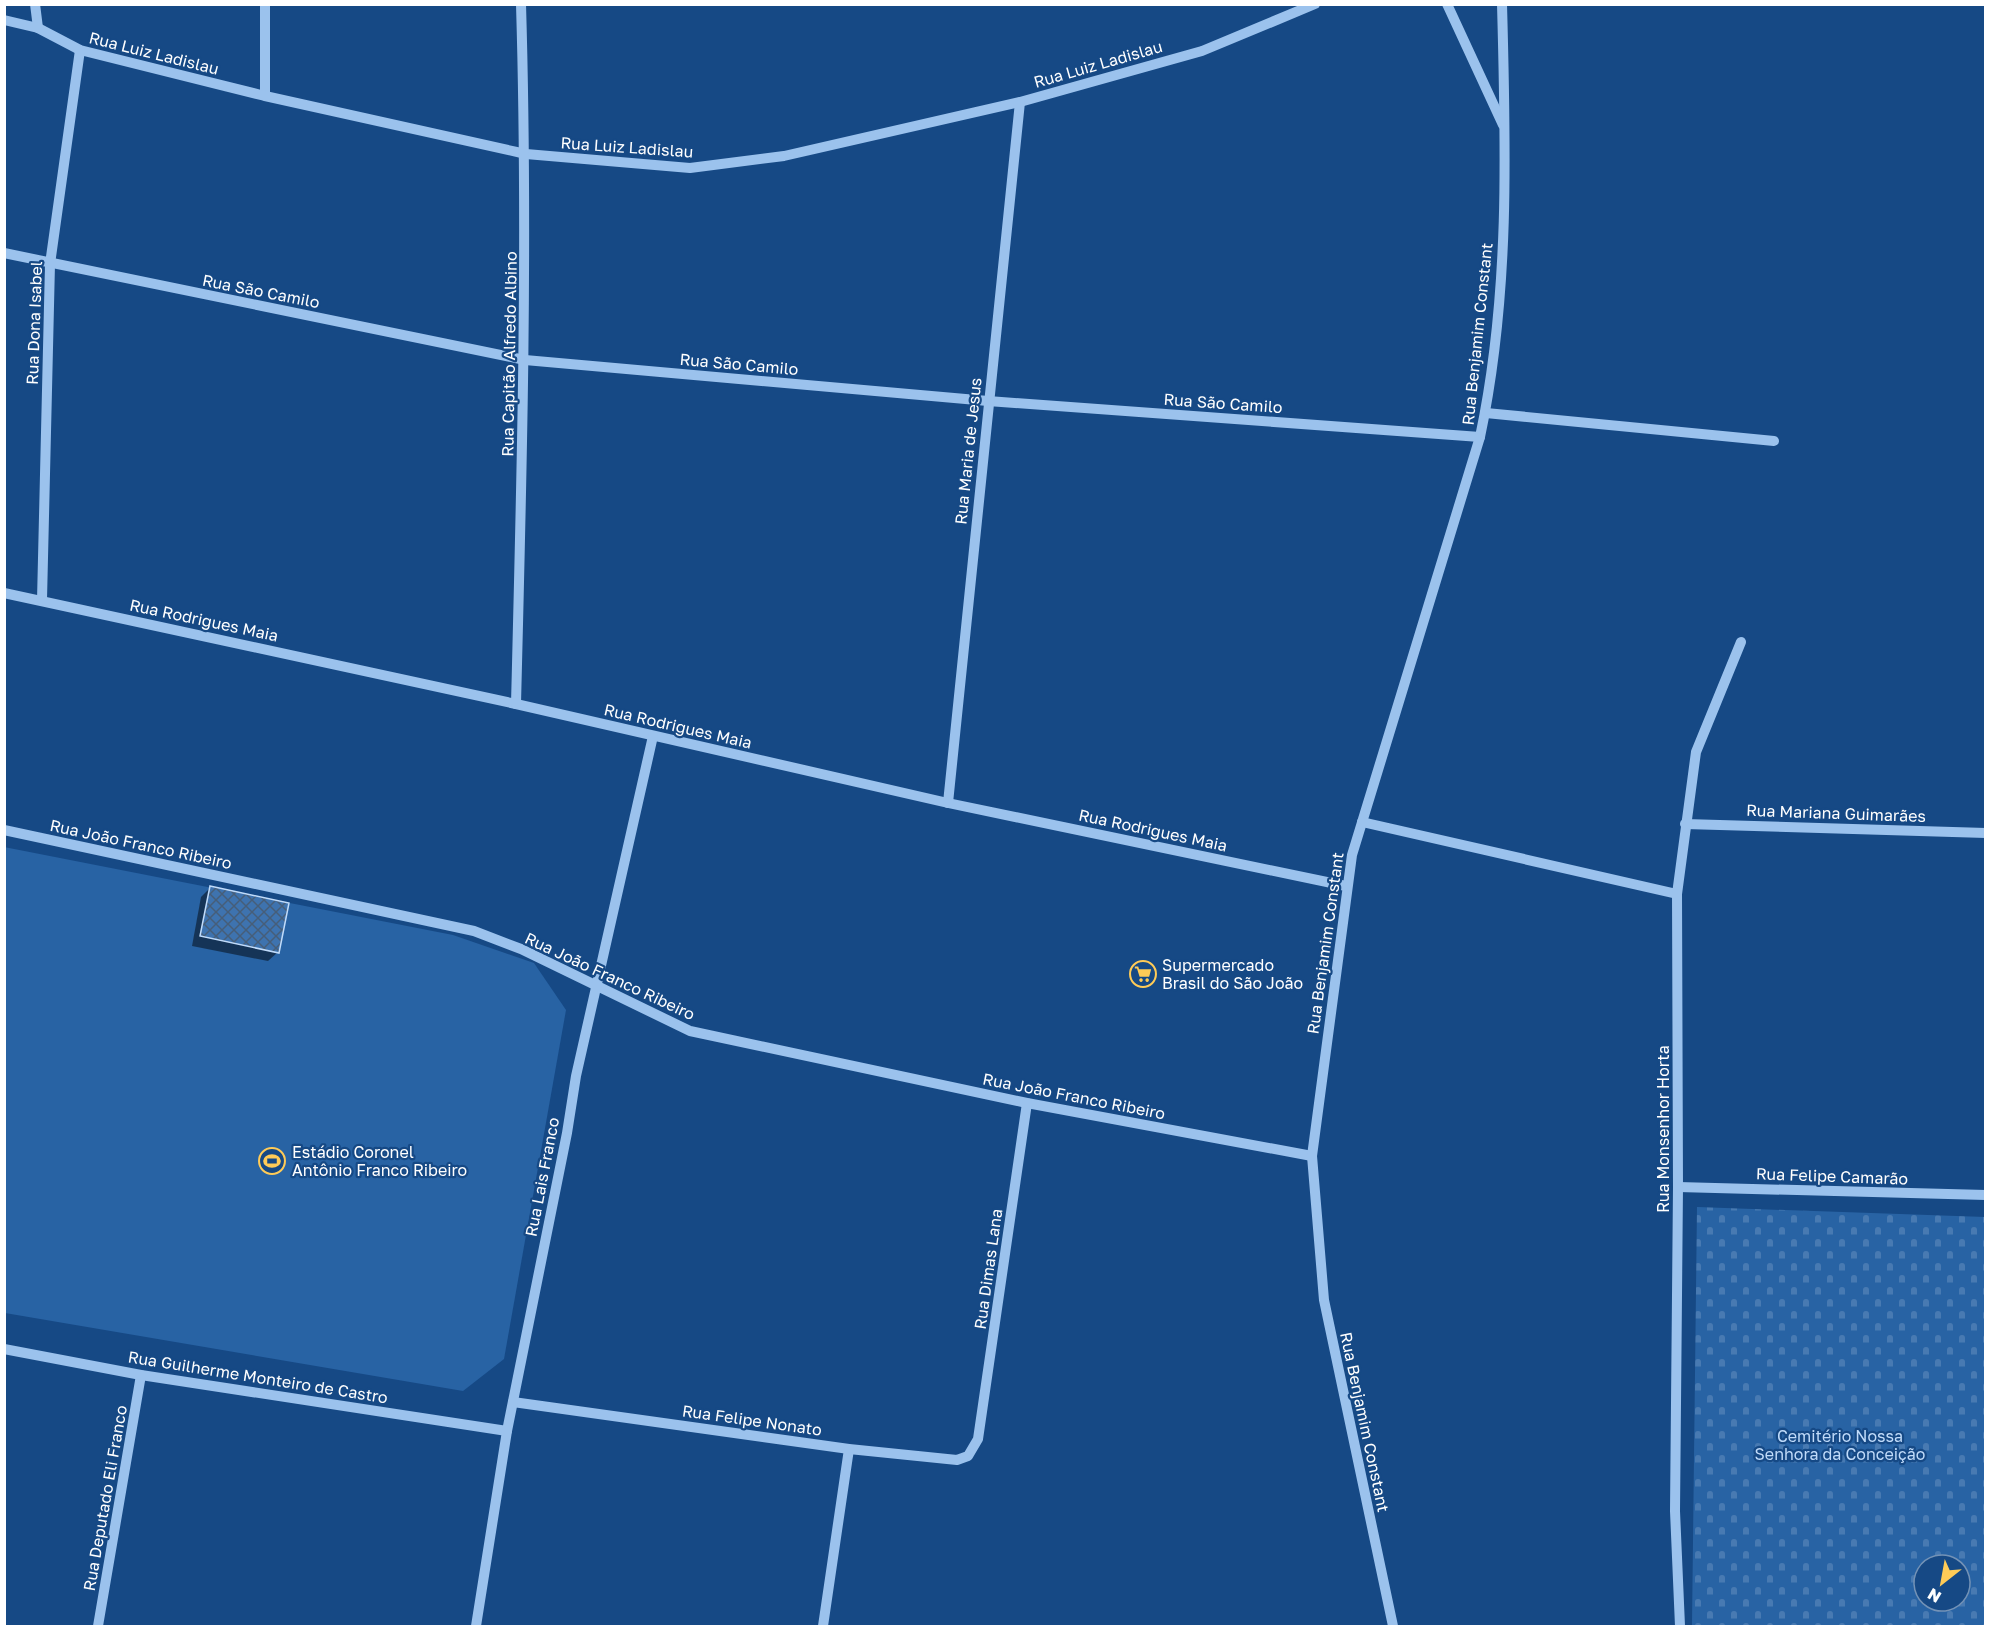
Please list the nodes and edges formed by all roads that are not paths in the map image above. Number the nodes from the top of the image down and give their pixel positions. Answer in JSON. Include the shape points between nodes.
{"nodes":[{"id":1,"x":35,"y":4,"type":"edge"},
{"id":2,"x":265,"y":4,"type":"edge"},
{"id":3,"x":521,"y":4,"type":"edge"},
{"id":4,"x":1315,"y":4,"type":"edge"},
{"id":5,"x":1448,"y":4,"type":"edge"},
{"id":6,"x":1502,"y":4,"type":"edge"},
{"id":7,"x":4,"y":20,"type":"edge"},
{"id":8,"x":38,"y":28,"type":"junction"},
{"id":9,"x":80,"y":50,"type":"junction"},
{"id":10,"x":265,"y":96,"type":"junction"},
{"id":11,"x":1020,"y":102,"type":"junction"},
{"id":12,"x":1506,"y":131,"type":"junction"},
{"id":13,"x":526,"y":154,"type":"junction"},
{"id":14,"x":4,"y":253,"type":"edge"},
{"id":15,"x":50,"y":264,"type":"junction"},
{"id":16,"x":525,"y":360,"type":"junction"},
{"id":17,"x":988,"y":401,"type":"junction"},
{"id":18,"x":1486,"y":413,"type":"junction"},
{"id":19,"x":1480,"y":438,"type":"junction"},
{"id":20,"x":1774,"y":441,"type":"dead end"},
{"id":21,"x":4,"y":593,"type":"edge"},
{"id":22,"x":42,"y":600,"type":"junction"},
{"id":23,"x":1741,"y":642,"type":"dead end"},
{"id":24,"x":516,"y":704,"type":"junction"},
{"id":25,"x":653,"y":736,"type":"junction"},
{"id":26,"x":948,"y":803,"type":"junction"},
{"id":27,"x":1362,"y":822,"type":"junction"},
{"id":28,"x":1685,"y":824,"type":"junction"},
{"id":29,"x":4,"y":830,"type":"edge"},
{"id":30,"x":1986,"y":833,"type":"edge"},
{"id":31,"x":1346,"y":886,"type":"junction"},
{"id":32,"x":1677,"y":894,"type":"junction"},
{"id":33,"x":594,"y":987,"type":"junction"},
{"id":34,"x":1027,"y":1103,"type":"junction"},
{"id":35,"x":1312,"y":1156,"type":"junction"},
{"id":36,"x":1678,"y":1187,"type":"junction"},
{"id":37,"x":1986,"y":1195,"type":"edge"},
{"id":38,"x":4,"y":1349,"type":"edge"},
{"id":39,"x":141,"y":1375,"type":"junction"},
{"id":40,"x":513,"y":1402,"type":"junction"},
{"id":41,"x":507,"y":1431,"type":"junction"},
{"id":42,"x":978,"y":1439,"type":"joint"},
{"id":43,"x":849,"y":1449,"type":"junction"},
{"id":44,"x":98,"y":1626,"type":"edge"},
{"id":45,"x":476,"y":1626,"type":"edge"},
{"id":46,"x":823,"y":1626,"type":"edge"},
{"id":47,"x":1393,"y":1626,"type":"edge"},
{"id":48,"x":1680,"y":1626,"type":"edge"}],
"edges":[{"from":1,"to":8,"type":"street"},
{"from":2,"to":10,"type":"street"},
{"from":3,"to":13,"type":"street","name":"Rua Capitão Alfredo Albino"},
{"from":4,"to":11,"type":"street","name":"Rua Luiz Ladislau","via":[[1202,51]]},
{"from":5,"to":12,"type":"street"},
{"from":6,"to":12,"type":"street","name":"Rua Benjamim Constant"},
{"from":7,"to":8,"type":"street","name":"Rua Luiz Ladislau"},
{"from":8,"to":9,"type":"street","name":"Rua Luiz Ladislau"},
{"from":9,"to":10,"type":"street","name":"Rua Luiz Ladislau"},
{"from":9,"to":15,"type":"street","name":"Rua Dona Isabel"},
{"from":10,"to":13,"type":"street","name":"Rua Luiz Ladislau"},
{"from":11,"to":13,"type":"street","name":"Rua Luiz Ladislau","via":[[741,164],[690,168]]},
{"from":11,"to":17,"type":"street","name":"Rua Maria de Jesus"},
{"from":12,"to":18,"type":"street","name":"Rua Benjamim Constant","via":[[1502,272]]},
{"from":13,"to":16,"type":"street","name":"Rua Capitão Alfredo Albino"},
{"from":14,"to":15,"type":"street","name":"Rua São Camilo"},
{"from":15,"to":16,"type":"street","name":"Rua São Camilo"},
{"from":15,"to":22,"type":"street","name":"Rua Dona Isabel"},
{"from":16,"to":17,"type":"street","name":"Rua São Camilo"},
{"from":16,"to":24,"type":"street","name":"Rua Capitão Alfredo Albino"},
{"from":17,"to":19,"type":"street","name":"Rua São Camilo"},
{"from":17,"to":26,"type":"street","name":"Rua Maria de Jesus"},
{"from":18,"to":19,"type":"street","name":"Rua Benjamim Constant"},
{"from":18,"to":20,"type":"street"},
{"from":19,"to":27,"type":"street","name":"Rua Benjamim Constant"},
{"from":21,"to":22,"type":"street","name":"Rua Rodrigues Maia"},
{"from":22,"to":24,"type":"street","name":"Rua Rodrigues Maia"},
{"from":23,"to":28,"type":"street","name":"Rua Monsenhor Horta","via":[[1696,752]]},
{"from":24,"to":25,"type":"street","name":"Rua Rodrigues Maia"},
{"from":25,"to":26,"type":"street","name":"Rua Rodrigues Maia"},
{"from":25,"to":33,"type":"street","name":"Rua Lais Franco"},
{"from":26,"to":31,"type":"street","name":"Rua Rodrigues Maia"},
{"from":27,"to":31,"type":"street","name":"Rua Benjamim Constant"},
{"from":27,"to":32,"type":"street"},
{"from":28,"to":30,"type":"street","name":"Rua Mariana Guimarães"},
{"from":28,"to":32,"type":"street","name":"Rua Monsenhor Horta"},
{"from":29,"to":33,"type":"street","name":"Rua João Franco Ribeiro","via":[[474,931],[521,949]]},
{"from":31,"to":35,"type":"street","name":"Rua Benjamim Constant"},
{"from":32,"to":36,"type":"street","name":"Rua Monsenhor Horta"},
{"from":33,"to":34,"type":"street","name":"Rua João Franco Ribeiro","via":[[690,1031]]},
{"from":33,"to":40,"type":"street","name":"Rua Lais Franco"},
{"from":34,"to":35,"type":"street","name":"Rua João Franco Ribeiro"},
{"from":34,"to":42,"type":"street","name":"Rua Dimas Lana"},
{"from":35,"to":47,"type":"street","name":"Rua Benjamim Constant","via":[[1324,1300]]},
{"from":36,"to":37,"type":"street","name":"Rua Felipe Camarão"},
{"from":36,"to":48,"type":"street","name":"Rua Monsenhor Horta","via":[[1675,1511]]},
{"from":38,"to":39,"type":"street","name":"Rua Guilherme Monteiro de Castro"},
{"from":39,"to":41,"type":"street","name":"Rua Guilherme Monteiro de Castro"},
{"from":39,"to":44,"type":"street","name":"Rua Deputado Eli Franco"},
{"from":40,"to":41,"type":"street","name":"Rua Lais Franco"},
{"from":40,"to":43,"type":"street","name":"Rua Felipe Nonato"},
{"from":41,"to":45,"type":"street","name":"Rua Lais Franco"},
{"from":42,"to":43,"type":"street","name":"Rua Felipe Nonato","via":[[968,1456],[957,1460]]},
{"from":43,"to":46,"type":"street"}]}
